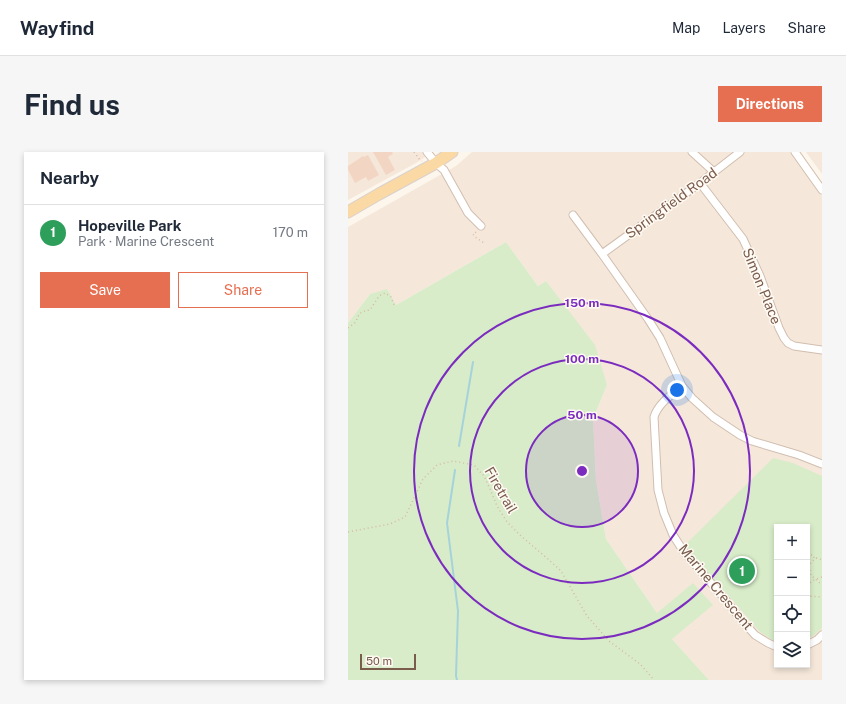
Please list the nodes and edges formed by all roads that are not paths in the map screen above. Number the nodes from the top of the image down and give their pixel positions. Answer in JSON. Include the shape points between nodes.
{"nodes":[{"id":1,"x":427,"y":152,"type":"edge"},
{"id":2,"x":452,"y":152,"type":"edge"},
{"id":3,"x":692,"y":152,"type":"edge"},
{"id":4,"x":740,"y":152,"type":"edge"},
{"id":5,"x":795,"y":152,"type":"edge"},
{"id":6,"x":436,"y":163,"type":"junction"},
{"id":7,"x":714,"y":172,"type":"junction"},
{"id":8,"x":700,"y":183,"type":"junction"},
{"id":9,"x":822,"y":190,"type":"edge"},
{"id":10,"x":348,"y":212,"type":"edge"},
{"id":11,"x":572,"y":215,"type":"dead end"},
{"id":12,"x":481,"y":226,"type":"road end"},
{"id":13,"x":602,"y":254,"type":"junction"},
{"id":14,"x":822,"y":350,"type":"edge"},
{"id":15,"x":682,"y":386,"type":"junction"},
{"id":16,"x":822,"y":464,"type":"edge"},
{"id":17,"x":822,"y":635,"type":"edge"},
{"id":18,"x":810,"y":644,"type":"edge"},
{"id":19,"x":774,"y":646,"type":"edge"}],
"edges":[{"from":1,"to":6,"type":"street"},
{"from":2,"to":6,"type":"main road"},
{"from":3,"to":7,"type":"street"},
{"from":4,"to":7,"type":"street","name":"Springfield Road"},
{"from":5,"to":9,"type":"street"},
{"from":6,"to":10,"type":"main road"},
{"from":6,"to":12,"type":"street","via":[[444,170],[468,213]]},
{"from":7,"to":8,"type":"street","name":"Springfield Road"},
{"from":8,"to":13,"type":"street","name":"Springfield Road"},
{"from":8,"to":14,"type":"street","name":"Simon Place","via":[[743,239],[784,338],[794,346]]},
{"from":11,"to":13,"type":"street"},
{"from":13,"to":15,"type":"street","via":[[660,338]]},
{"from":15,"to":16,"type":"street","via":[[713,417],[740,435]]},
{"from":15,"to":19,"type":"street","name":"Marine Crescent","via":[[656,410],[654,417],[658,490],[664,512],[684,552],[755,635]]},
{"from":17,"to":18,"type":"street"}]}
